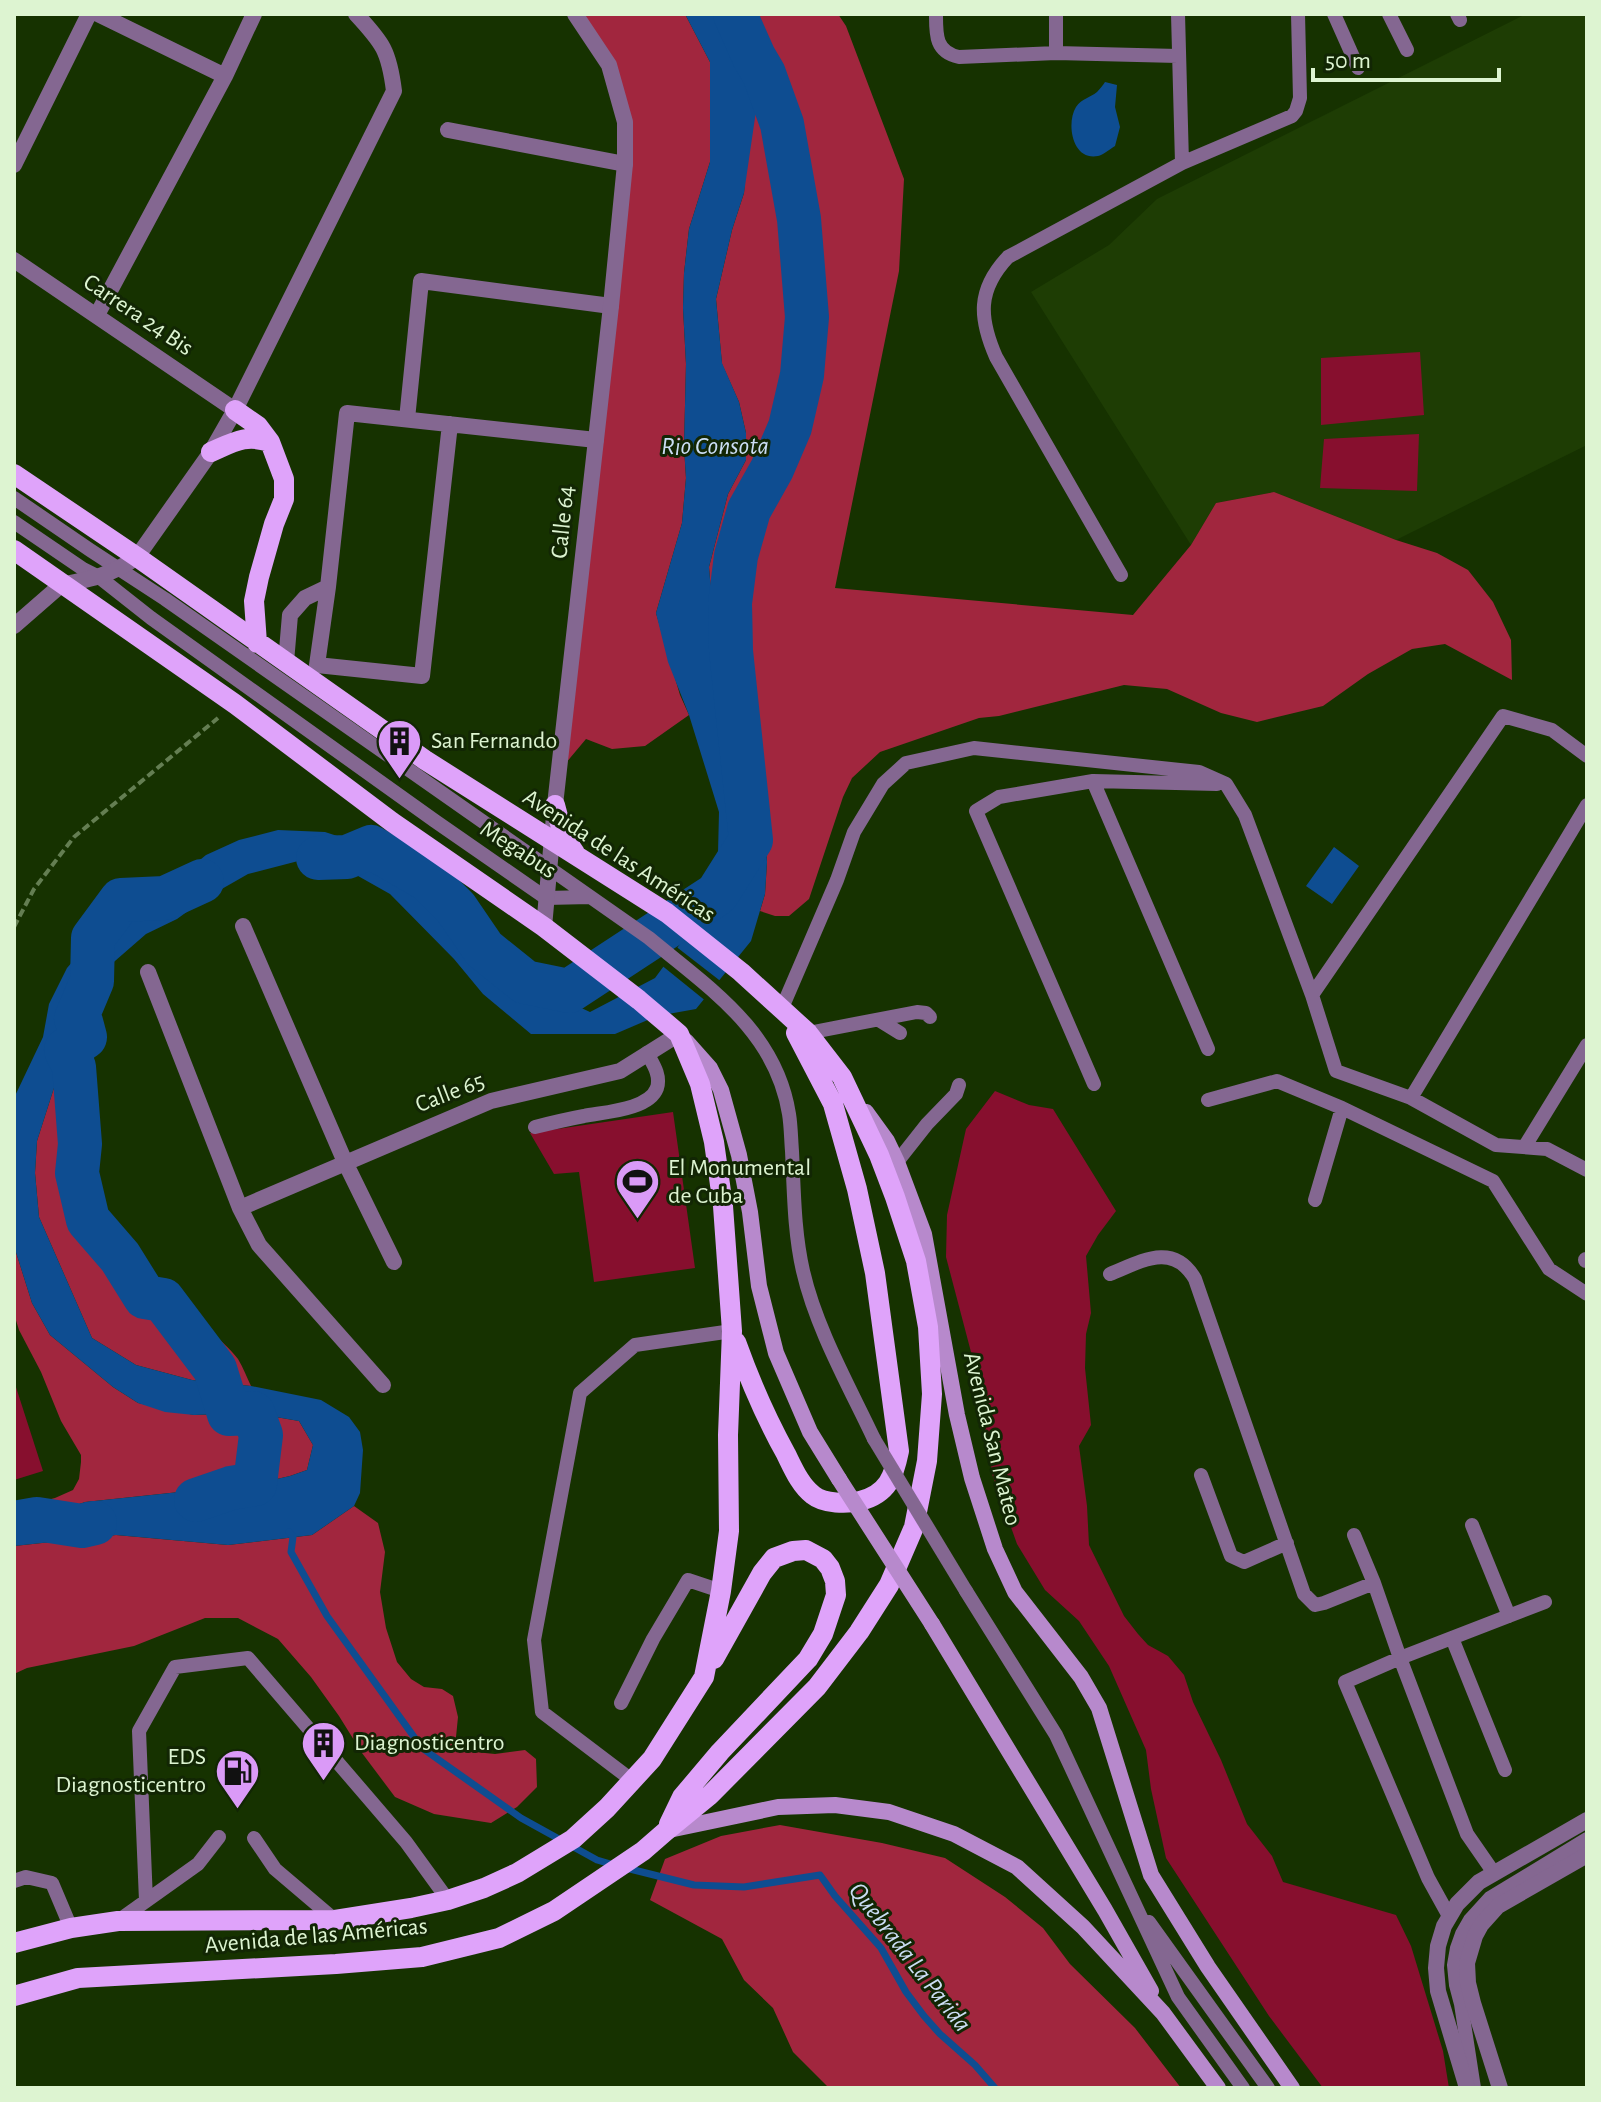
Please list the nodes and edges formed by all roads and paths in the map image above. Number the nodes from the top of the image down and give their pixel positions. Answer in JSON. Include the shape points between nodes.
{"nodes":[{"id":1,"x":89,"y":14,"type":"edge"},
{"id":2,"x":98,"y":14,"type":"edge"},
{"id":3,"x":254,"y":14,"type":"edge"},
{"id":4,"x":356,"y":14,"type":"edge"},
{"id":5,"x":575,"y":14,"type":"edge"},
{"id":6,"x":936,"y":14,"type":"edge"},
{"id":7,"x":1056,"y":14,"type":"edge"},
{"id":8,"x":1178,"y":14,"type":"edge"},
{"id":9,"x":1298,"y":14,"type":"edge"},
{"id":10,"x":1334,"y":14,"type":"edge"},
{"id":11,"x":1389,"y":14,"type":"edge"},
{"id":12,"x":1407,"y":50,"type":"dead end"},
{"id":13,"x":1056,"y":53,"type":"junction"},
{"id":14,"x":1178,"y":56,"type":"junction"},
{"id":15,"x":1358,"y":68,"type":"dead end"},
{"id":16,"x":225,"y":76,"type":"junction"},
{"id":17,"x":448,"y":130,"type":"dead end"},
{"id":18,"x":1182,"y":163,"type":"junction"},
{"id":19,"x":625,"y":164,"type":"junction"},
{"id":20,"x":14,"y":165,"type":"edge"},
{"id":21,"x":14,"y":260,"type":"edge"},
{"id":22,"x":611,"y":306,"type":"junction"},
{"id":23,"x":97,"y":315,"type":"junction"},
{"id":24,"x":235,"y":410,"type":"junction"},
{"id":25,"x":407,"y":419,"type":"junction"},
{"id":26,"x":450,"y":424,"type":"junction"},
{"id":27,"x":596,"y":440,"type":"junction"},
{"id":28,"x":270,"y":442,"type":"junction"},
{"id":29,"x":211,"y":452,"type":"junction"},
{"id":30,"x":14,"y":474,"type":"edge"},
{"id":31,"x":14,"y":498,"type":"edge"},
{"id":32,"x":14,"y":522,"type":"edge"},
{"id":33,"x":14,"y":550,"type":"edge"},
{"id":34,"x":137,"y":557,"type":"junction"},
{"id":35,"x":120,"y":569,"type":"junction"},
{"id":36,"x":1121,"y":575,"type":"dead end"},
{"id":37,"x":99,"y":577,"type":"junction"},
{"id":38,"x":61,"y":585,"type":"junction"},
{"id":39,"x":328,"y":587,"type":"junction"},
{"id":40,"x":14,"y":626,"type":"edge"},
{"id":41,"x":257,"y":643,"type":"junction"},
{"id":42,"x":286,"y":662,"type":"junction"},
{"id":43,"x":235,"y":704,"type":"junction"},
{"id":44,"x":1587,"y":756,"type":"edge"},
{"id":45,"x":1093,"y":781,"type":"junction"},
{"id":46,"x":1226,"y":784,"type":"junction"},
{"id":47,"x":555,"y":805,"type":"junction"},
{"id":48,"x":1587,"y":805,"type":"edge"},
{"id":49,"x":518,"y":820,"type":"junction"},
{"id":50,"x":551,"y":842,"type":"junction"},
{"id":51,"x":580,"y":860,"type":"junction"},
{"id":52,"x":549,"y":869,"type":"junction"},
{"id":53,"x":590,"y":897,"type":"junction"},
{"id":54,"x":546,"y":898,"type":"junction"},
{"id":55,"x":243,"y":926,"type":"dead end"},
{"id":56,"x":14,"y":927,"type":"edge"},
{"id":57,"x":544,"y":927,"type":"junction"},
{"id":58,"x":148,"y":972,"type":"dead end"},
{"id":59,"x":1312,"y":995,"type":"junction"},
{"id":60,"x":782,"y":1008,"type":"junction"},
{"id":61,"x":930,"y":1017,"type":"dead end"},
{"id":62,"x":879,"y":1020,"type":"junction"},
{"id":63,"x":808,"y":1033,"type":"junction"},
{"id":64,"x":900,"y":1033,"type":"dead end"},
{"id":65,"x":679,"y":1034,"type":"junction"},
{"id":66,"x":1587,"y":1045,"type":"edge"},
{"id":67,"x":1208,"y":1049,"type":"dead end"},
{"id":68,"x":647,"y":1053,"type":"junction"},
{"id":69,"x":842,"y":1077,"type":"junction"},
{"id":70,"x":1094,"y":1084,"type":"dead end"},
{"id":71,"x":959,"y":1085,"type":"dead end"},
{"id":72,"x":1411,"y":1098,"type":"junction"},
{"id":73,"x":934,"y":1099,"type":"dead end"},
{"id":74,"x":1208,"y":1100,"type":"dead end"},
{"id":75,"x":1342,"y":1108,"type":"junction"},
{"id":76,"x":927,"y":1124,"type":"junction"},
{"id":77,"x":535,"y":1127,"type":"dead end"},
{"id":78,"x":1525,"y":1146,"type":"junction"},
{"id":79,"x":345,"y":1162,"type":"junction"},
{"id":80,"x":897,"y":1162,"type":"junction"},
{"id":81,"x":1587,"y":1170,"type":"edge"},
{"id":82,"x":1315,"y":1200,"type":"dead end"},
{"id":83,"x":240,"y":1208,"type":"junction"},
{"id":84,"x":394,"y":1262,"type":"dead end"},
{"id":85,"x":1110,"y":1274,"type":"dead end"},
{"id":86,"x":1587,"y":1294,"type":"edge"},
{"id":87,"x":732,"y":1331,"type":"junction"},
{"id":88,"x":383,"y":1385,"type":"dead end"},
{"id":89,"x":1201,"y":1475,"type":"dead end"},
{"id":90,"x":1472,"y":1525,"type":"dead end"},
{"id":91,"x":1354,"y":1535,"type":"dead end"},
{"id":92,"x":1287,"y":1543,"type":"junction"},
{"id":93,"x":1374,"y":1583,"type":"junction"},
{"id":94,"x":721,"y":1591,"type":"junction"},
{"id":95,"x":1545,"y":1602,"type":"dead end"},
{"id":96,"x":1509,"y":1616,"type":"junction"},
{"id":97,"x":1452,"y":1638,"type":"junction"},
{"id":98,"x":1400,"y":1658,"type":"junction"},
{"id":99,"x":704,"y":1677,"type":"junction"},
{"id":100,"x":621,"y":1703,"type":"dead end"},
{"id":101,"x":1505,"y":1770,"type":"dead end"},
{"id":102,"x":633,"y":1781,"type":"junction"},
{"id":103,"x":1587,"y":1820,"type":"edge"},
{"id":104,"x":666,"y":1831,"type":"junction"},
{"id":105,"x":219,"y":1837,"type":"dead end"},
{"id":106,"x":254,"y":1838,"type":"dead end"},
{"id":107,"x":1587,"y":1839,"type":"edge"},
{"id":108,"x":1587,"y":1855,"type":"edge"},
{"id":109,"x":1494,"y":1873,"type":"junction"},
{"id":110,"x":14,"y":1881,"type":"edge"},
{"id":111,"x":1128,"y":1892,"type":"junction"},
{"id":112,"x":448,"y":1900,"type":"junction"},
{"id":113,"x":146,"y":1901,"type":"junction"},
{"id":114,"x":1449,"y":1916,"type":"junction"},
{"id":115,"x":335,"y":1920,"type":"junction"},
{"id":116,"x":118,"y":1921,"type":"junction"},
{"id":117,"x":71,"y":1928,"type":"junction"},
{"id":118,"x":14,"y":1943,"type":"edge"},
{"id":119,"x":14,"y":1996,"type":"edge"},
{"id":120,"x":1163,"y":2013,"type":"junction"},
{"id":121,"x":1218,"y":2088,"type":"edge"},
{"id":122,"x":1243,"y":2088,"type":"edge"},
{"id":123,"x":1268,"y":2088,"type":"edge"},
{"id":124,"x":1292,"y":2088,"type":"edge"},
{"id":125,"x":1467,"y":2088,"type":"edge"},
{"id":126,"x":1474,"y":2088,"type":"edge"},
{"id":127,"x":1500,"y":2088,"type":"edge"}],
"edges":[{"from":1,"to":20,"type":"street"},
{"from":2,"to":16,"type":"street"},
{"from":3,"to":16,"type":"street"},
{"from":4,"to":24,"type":"street","via":[[379,38],[391,64],[394,91]]},
{"from":5,"to":19,"type":"street","name":"Calle 64","via":[[609,65],[625,122]]},
{"from":6,"to":13,"type":"lane","via":[[938,43],[950,55]]},
{"from":7,"to":13,"type":"lane"},
{"from":8,"to":14,"type":"lane"},
{"from":9,"to":18,"type":"lane","via":[[1296,111]]},
{"from":10,"to":15,"type":"lane"},
{"from":11,"to":12,"type":"lane"},
{"from":13,"to":14,"type":"lane"},
{"from":14,"to":18,"type":"lane"},
{"from":16,"to":23,"type":"street"},
{"from":17,"to":19,"type":"street"},
{"from":18,"to":36,"type":"lane","via":[[1008,257],[992,278],[983,304],[983,323],[996,357]]},
{"from":19,"to":22,"type":"street","name":"Calle 64"},
{"from":21,"to":23,"type":"street","name":"Carrera 24 Bis"},
{"from":22,"to":25,"type":"street","via":[[421,281]]},
{"from":22,"to":27,"type":"street","name":"Calle 64"},
{"from":23,"to":24,"type":"street","name":"Carrera 24 Bis"},
{"from":24,"to":28,"type":"main road"},
{"from":24,"to":29,"type":"street"},
{"from":25,"to":26,"type":"street"},
{"from":25,"to":39,"type":"street","via":[[347,413]]},
{"from":26,"to":27,"type":"street"},
{"from":26,"to":39,"type":"street","via":[[422,676],[317,665]]},
{"from":27,"to":47,"type":"street","name":"Calle 64"},
{"from":28,"to":29,"type":"main road","via":[[254,437]]},
{"from":28,"to":41,"type":"main road","via":[[284,479],[284,499],[254,601]]},
{"from":29,"to":34,"type":"street"},
{"from":30,"to":34,"type":"main road","name":"Avenida de las Américas"},
{"from":31,"to":35,"type":"lane","name":"Megabus"},
{"from":32,"to":37,"type":"lane","name":"Megabus"},
{"from":33,"to":38,"type":"main road","name":"Avenida de las Américas"},
{"from":34,"to":35,"type":"street"},
{"from":34,"to":41,"type":"main road","name":"Avenida de las Américas"},
{"from":35,"to":37,"type":"street"},
{"from":35,"to":52,"type":"lane","name":"Megabus"},
{"from":37,"to":38,"type":"street"},
{"from":37,"to":54,"type":"lane","name":"Megabus"},
{"from":38,"to":40,"type":"street"},
{"from":38,"to":43,"type":"main road","name":"Avenida de las Américas"},
{"from":39,"to":42,"type":"street","via":[[305,598],[290,615]]},
{"from":41,"to":42,"type":"main road","name":"Avenida de las Américas"},
{"from":42,"to":49,"type":"main road","name":"Avenida de las Américas"},
{"from":43,"to":56,"type":"path","via":[[74,837],[34,889]]},
{"from":43,"to":57,"type":"main road","name":"Avenida de las Américas"},
{"from":44,"to":59,"type":"lane","via":[[1552,730],[1503,716]]},
{"from":45,"to":46,"type":"lane"},
{"from":45,"to":67,"type":"lane"},
{"from":45,"to":70,"type":"lane","via":[[999,797],[976,811]]},
{"from":46,"to":59,"type":"lane","via":[[1245,815]]},
{"from":46,"to":60,"type":"lane","via":[[1199,772],[974,748],[906,763],[883,784],[854,832]]},
{"from":47,"to":49,"type":"main road","via":[[539,821]]},
{"from":47,"to":50,"type":"street","name":"Calle 64"},
{"from":47,"to":51,"type":"main road","via":[[563,835]]},
{"from":48,"to":72,"type":"lane"},
{"from":49,"to":50,"type":"main road","name":"Avenida de las Américas"},
{"from":50,"to":51,"type":"main road","name":"Avenida de las Américas"},
{"from":50,"to":52,"type":"street","name":"Calle 64"},
{"from":51,"to":60,"type":"main road","name":"Avenida de las Américas","via":[[667,913]]},
{"from":52,"to":53,"type":"lane","name":"Megabus"},
{"from":52,"to":54,"type":"street","name":"Calle 64"},
{"from":53,"to":54,"type":"lane","name":"Megabus"},
{"from":53,"to":111,"type":"lane","bridge":true,"via":[[722,998],[770,1058],[789,1114],[796,1234],[811,1301],[874,1439],[1056,1735]]},
{"from":54,"to":57,"type":"street","name":"Calle 64"},
{"from":55,"to":79,"type":"street"},
{"from":57,"to":65,"type":"main road","name":"Avenida de las Américas"},
{"from":58,"to":83,"type":"street"},
{"from":59,"to":72,"type":"lane","via":[[1336,1071]]},
{"from":60,"to":63,"type":"main road","name":"Avenida de las Américas"},
{"from":60,"to":87,"type":"main road","via":[[833,1104],[857,1189],[875,1273],[899,1451],[886,1486],[859,1501],[814,1497],[767,1420]]},
{"from":61,"to":62,"type":"lane","via":[[917,1012]]},
{"from":62,"to":63,"type":"lane"},
{"from":62,"to":64,"type":"lane"},
{"from":63,"to":69,"type":"main road","name":"Avenida de las Américas"},
{"from":65,"to":68,"type":"street","name":"Calle 65"},
{"from":65,"to":87,"type":"main road","name":"Avenida de las Américas","via":[[700,1084],[714,1142]]},
{"from":65,"to":120,"type":"main road","bridge":true,"via":[[710,1068],[721,1090],[739,1155],[759,1286],[776,1353],[810,1432],[932,1624]]},
{"from":66,"to":78,"type":"lane"},
{"from":68,"to":77,"type":"lane","via":[[658,1078],[654,1093],[644,1101]]},
{"from":68,"to":79,"type":"street","name":"Calle 65","via":[[620,1071],[491,1101]]},
{"from":69,"to":80,"type":"main road","name":"Avenida San Mateo"},
{"from":69,"to":104,"type":"main road","name":"Avenida de las Américas","via":[[895,1197],[916,1261],[928,1327],[932,1394],[927,1461],[914,1527],[889,1585],[817,1687],[710,1795]]},
{"from":71,"to":76,"type":"lane"},
{"from":72,"to":78,"type":"lane","via":[[1496,1145]]},
{"from":73,"to":76,"type":"lane"},
{"from":74,"to":75,"type":"lane","via":[[1277,1081]]},
{"from":75,"to":82,"type":"lane"},
{"from":75,"to":86,"type":"lane","via":[[1493,1181],[1549,1269]]},
{"from":76,"to":80,"type":"lane"},
{"from":78,"to":81,"type":"lane","via":[[1547,1149]]},
{"from":79,"to":83,"type":"street","name":"Calle 65"},
{"from":79,"to":84,"type":"street"},
{"from":80,"to":124,"type":"main road","name":"Avenida San Mateo","via":[[924,1234],[957,1415],[995,1549],[1015,1592],[1099,1708],[1151,1875]]},
{"from":83,"to":88,"type":"street","via":[[259,1245]]},
{"from":85,"to":92,"type":"lane","via":[[1155,1256],[1188,1267]]},
{"from":87,"to":94,"type":"main road","name":"Avenida de las Américas","via":[[729,1531]]},
{"from":87,"to":102,"type":"lane","via":[[635,1345],[580,1393],[534,1640],[542,1712]]},
{"from":89,"to":92,"type":"lane","via":[[1231,1556],[1244,1562]]},
{"from":90,"to":96,"type":"lane"},
{"from":91,"to":93,"type":"lane"},
{"from":92,"to":93,"type":"lane","via":[[1304,1594],[1315,1605]]},
{"from":93,"to":98,"type":"lane"},
{"from":94,"to":99,"type":"main road","name":"Avenida de las Américas"},
{"from":94,"to":100,"type":"lane","via":[[688,1580]]},
{"from":95,"to":96,"type":"lane"},
{"from":96,"to":97,"type":"lane"},
{"from":97,"to":98,"type":"lane"},
{"from":97,"to":101,"type":"lane"},
{"from":98,"to":109,"type":"lane","via":[[1467,1834]]},
{"from":98,"to":114,"type":"lane","via":[[1345,1682]]},
{"from":99,"to":102,"type":"main road","name":"Avenida de las Américas"},
{"from":99,"to":104,"type":"main road","via":[[774,1558],[806,1550],[823,1559],[836,1595],[823,1634],[808,1659],[682,1797]]},
{"from":102,"to":112,"type":"main road","name":"Avenida de las Américas","via":[[573,1839],[517,1873]]},
{"from":103,"to":109,"type":"street"},
{"from":104,"to":119,"type":"main road","name":"Avenida de las Américas","via":[[554,1911],[499,1938],[422,1957],[78,1978]]},
{"from":104,"to":120,"type":"main road","via":[[778,1807],[835,1805],[889,1812],[954,1834],[1017,1867],[1083,1927]]},
{"from":105,"to":113,"type":"lane","via":[[198,1864]]},
{"from":106,"to":115,"type":"lane","via":[[275,1869]]},
{"from":107,"to":126,"type":"lane","via":[[1490,1898],[1462,1934],[1455,1975]]},
{"from":108,"to":127,"type":"street","via":[[1498,1906],[1475,1936],[1468,1983]]},
{"from":109,"to":114,"type":"street","via":[[1467,1892]]},
{"from":110,"to":117,"type":"lane","via":[[26,1877],[52,1883]]},
{"from":111,"to":122,"type":"lane","via":[[1178,1997]]},
{"from":111,"to":123,"type":"lane"},
{"from":112,"to":113,"type":"lane","via":[[406,1842],[248,1658],[175,1667],[139,1731]]},
{"from":112,"to":115,"type":"main road","name":"Avenida de las Américas"},
{"from":113,"to":116,"type":"lane"},
{"from":114,"to":125,"type":"street","via":[[1438,1946],[1438,1991]]},
{"from":115,"to":116,"type":"main road","name":"Avenida de las Américas"},
{"from":116,"to":117,"type":"main road","name":"Avenida de las Américas"},
{"from":117,"to":118,"type":"main road","name":"Avenida de las Américas"},
{"from":120,"to":121,"type":"main road"}]}
